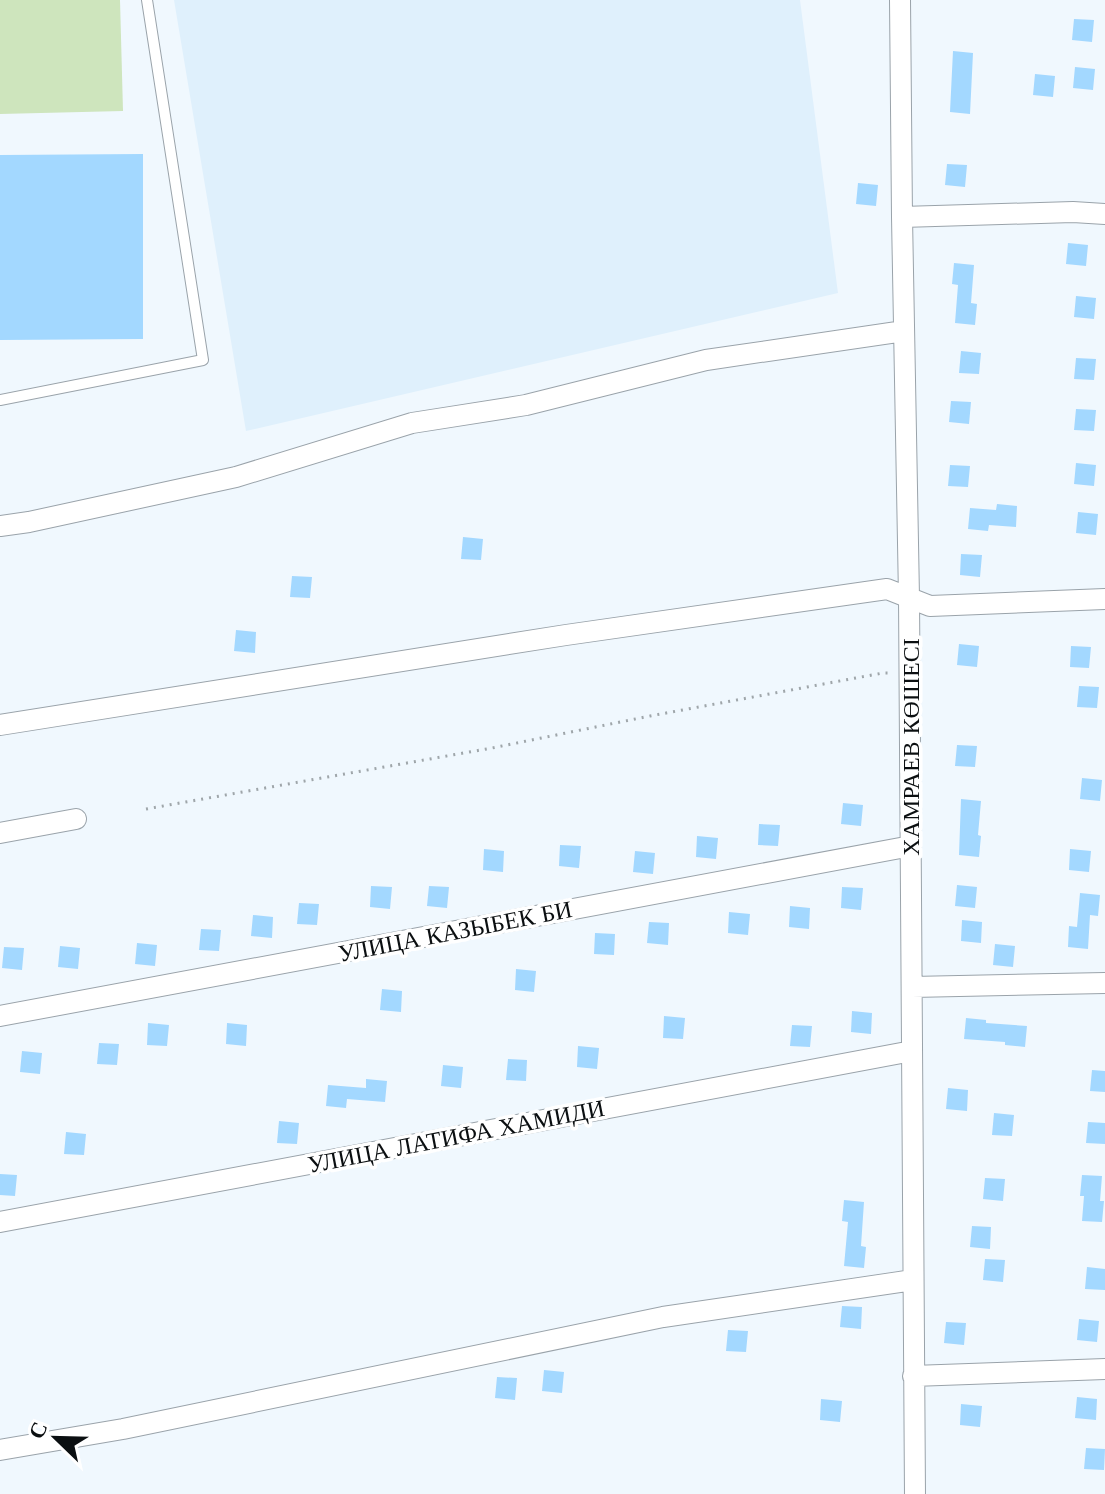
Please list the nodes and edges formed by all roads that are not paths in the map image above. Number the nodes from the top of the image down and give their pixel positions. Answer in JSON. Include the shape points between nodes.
{"nodes":[{"id":1,"x":147,"y":0,"type":"edge"},
{"id":2,"x":900,"y":0,"type":"edge"},
{"id":3,"x":1105,"y":214,"type":"edge"},
{"id":4,"x":902,"y":217,"type":"junction"},
{"id":5,"x":904,"y":331,"type":"junction"},
{"id":6,"x":0,"y":400,"type":"edge"},
{"id":7,"x":0,"y":526,"type":"edge"},
{"id":8,"x":909,"y":597,"type":"junction"},
{"id":9,"x":1105,"y":599,"type":"edge"},
{"id":10,"x":0,"y":725,"type":"edge"},
{"id":11,"x":76,"y":819,"type":"dead end"},
{"id":12,"x":0,"y":833,"type":"edge"},
{"id":13,"x":911,"y":846,"type":"junction"},
{"id":14,"x":1105,"y":983,"type":"edge"},
{"id":15,"x":912,"y":987,"type":"junction"},
{"id":16,"x":0,"y":1016,"type":"edge"},
{"id":17,"x":912,"y":1051,"type":"junction"},
{"id":18,"x":0,"y":1222,"type":"edge"},
{"id":19,"x":913,"y":1280,"type":"junction"},
{"id":20,"x":1105,"y":1369,"type":"edge"},
{"id":21,"x":913,"y":1376,"type":"junction"},
{"id":22,"x":0,"y":1450,"type":"edge"},
{"id":23,"x":915,"y":1494,"type":"edge"}],
"edges":[{"from":1,"to":6,"type":"lane","via":[[203,360]]},
{"from":2,"to":4,"type":"street","name":"ХАМРАЕВ КӨШЕСІ"},
{"from":3,"to":4,"type":"street"},
{"from":4,"to":5,"type":"street","name":"ХАМРАЕВ КӨШЕСІ"},
{"from":5,"to":7,"type":"street","via":[[706,360],[526,405],[412,423],[236,477]]},
{"from":5,"to":8,"type":"street","name":"ХАМРАЕВ КӨШЕСІ"},
{"from":8,"to":9,"type":"street","via":[[930,606]]},
{"from":8,"to":10,"type":"street","via":[[887,589]]},
{"from":8,"to":13,"type":"street","name":"ХАМРАЕВ КӨШЕСІ"},
{"from":11,"to":12,"type":"street"},
{"from":13,"to":15,"type":"street","name":"ХАМРАЕВ КӨШЕСІ"},
{"from":13,"to":16,"type":"street","name":"УЛИЦА КАЗЫБЕК БИ"},
{"from":14,"to":15,"type":"street"},
{"from":15,"to":17,"type":"street","name":"ХАМРАЕВ КӨШЕСІ"},
{"from":17,"to":18,"type":"street","name":"УЛИЦА ЛАТИФА ХАМИДИ"},
{"from":17,"to":19,"type":"street","name":"ХАМРАЕВ КӨШЕСІ"},
{"from":19,"to":21,"type":"street","name":"ХАМРАЕВ КӨШЕСІ"},
{"from":19,"to":22,"type":"street","via":[[663,1317]]},
{"from":20,"to":21,"type":"street"},
{"from":21,"to":23,"type":"street","name":"ХАМРАЕВ КӨШЕСІ"}]}
